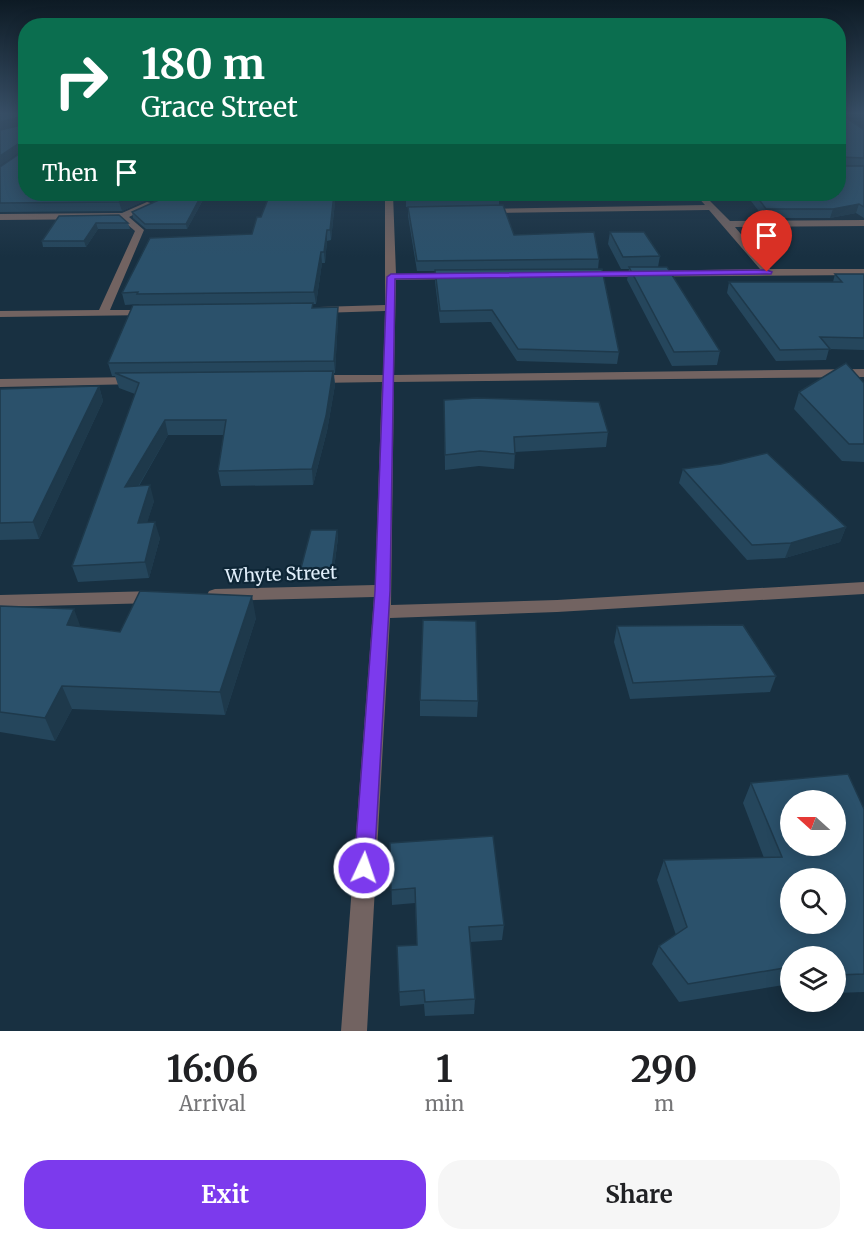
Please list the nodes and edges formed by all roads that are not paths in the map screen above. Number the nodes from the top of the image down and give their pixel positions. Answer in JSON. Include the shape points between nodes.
{"nodes":[{"id":1,"x":157,"y":201,"type":"edge"},
{"id":2,"x":392,"y":201,"type":"edge"},
{"id":3,"x":707,"y":201,"type":"edge"},
{"id":4,"x":713,"y":207,"type":"junction"},
{"id":5,"x":474,"y":211,"type":"edge"},
{"id":6,"x":123,"y":216,"type":"junction"},
{"id":7,"x":0,"y":217,"type":"edge"},
{"id":8,"x":728,"y":224,"type":"junction"},
{"id":9,"x":864,"y":224,"type":"edge"},
{"id":10,"x":767,"y":272,"type":"junction"},
{"id":11,"x":864,"y":272,"type":"edge"},
{"id":12,"x":567,"y":275,"type":"edge"},
{"id":13,"x":462,"y":276,"type":"edge"},
{"id":14,"x":391,"y":277,"type":"junction"},
{"id":15,"x":388,"y":308,"type":"junction"},
{"id":16,"x":305,"y":310,"type":"edge"},
{"id":17,"x":163,"y":313,"type":"edge"},
{"id":18,"x":103,"y":314,"type":"junction"},
{"id":19,"x":0,"y":315,"type":"edge"},
{"id":20,"x":864,"y":373,"type":"edge"},
{"id":21,"x":388,"y":378,"type":"junction"},
{"id":22,"x":306,"y":379,"type":"edge"},
{"id":23,"x":153,"y":381,"type":"edge"},
{"id":24,"x":0,"y":383,"type":"edge"},
{"id":25,"x":864,"y":588,"type":"edge"},
{"id":26,"x":383,"y":591,"type":"junction"},
{"id":27,"x":203,"y":596,"type":"edge"},
{"id":28,"x":167,"y":597,"type":"edge"},
{"id":29,"x":0,"y":601,"type":"edge"},
{"id":30,"x":380,"y":612,"type":"junction"},
{"id":31,"x":354,"y":1031,"type":"edge"}],
"edges":[{"from":1,"to":6,"type":"street"},
{"from":2,"to":14,"type":"street","via":[[397,212]]},
{"from":3,"to":4,"type":"street"},
{"from":4,"to":5,"type":"street"},
{"from":4,"to":8,"type":"street"},
{"from":6,"to":7,"type":"street"},
{"from":6,"to":18,"type":"street","via":[[140,230]]},
{"from":8,"to":9,"type":"street"},
{"from":8,"to":10,"type":"street"},
{"from":10,"to":11,"type":"street"},
{"from":10,"to":12,"type":"street"},
{"from":13,"to":14,"type":"street"},
{"from":14,"to":15,"type":"street"},
{"from":15,"to":16,"type":"street"},
{"from":15,"to":21,"type":"street"},
{"from":17,"to":18,"type":"street"},
{"from":18,"to":19,"type":"street"},
{"from":20,"to":21,"type":"street"},
{"from":21,"to":22,"type":"street"},
{"from":21,"to":26,"type":"street"},
{"from":23,"to":24,"type":"street"},
{"from":25,"to":30,"type":"street"},
{"from":26,"to":27,"type":"street","name":"Whyte Street"},
{"from":26,"to":30,"type":"street"},
{"from":28,"to":29,"type":"street"},
{"from":30,"to":31,"type":"street"}]}
